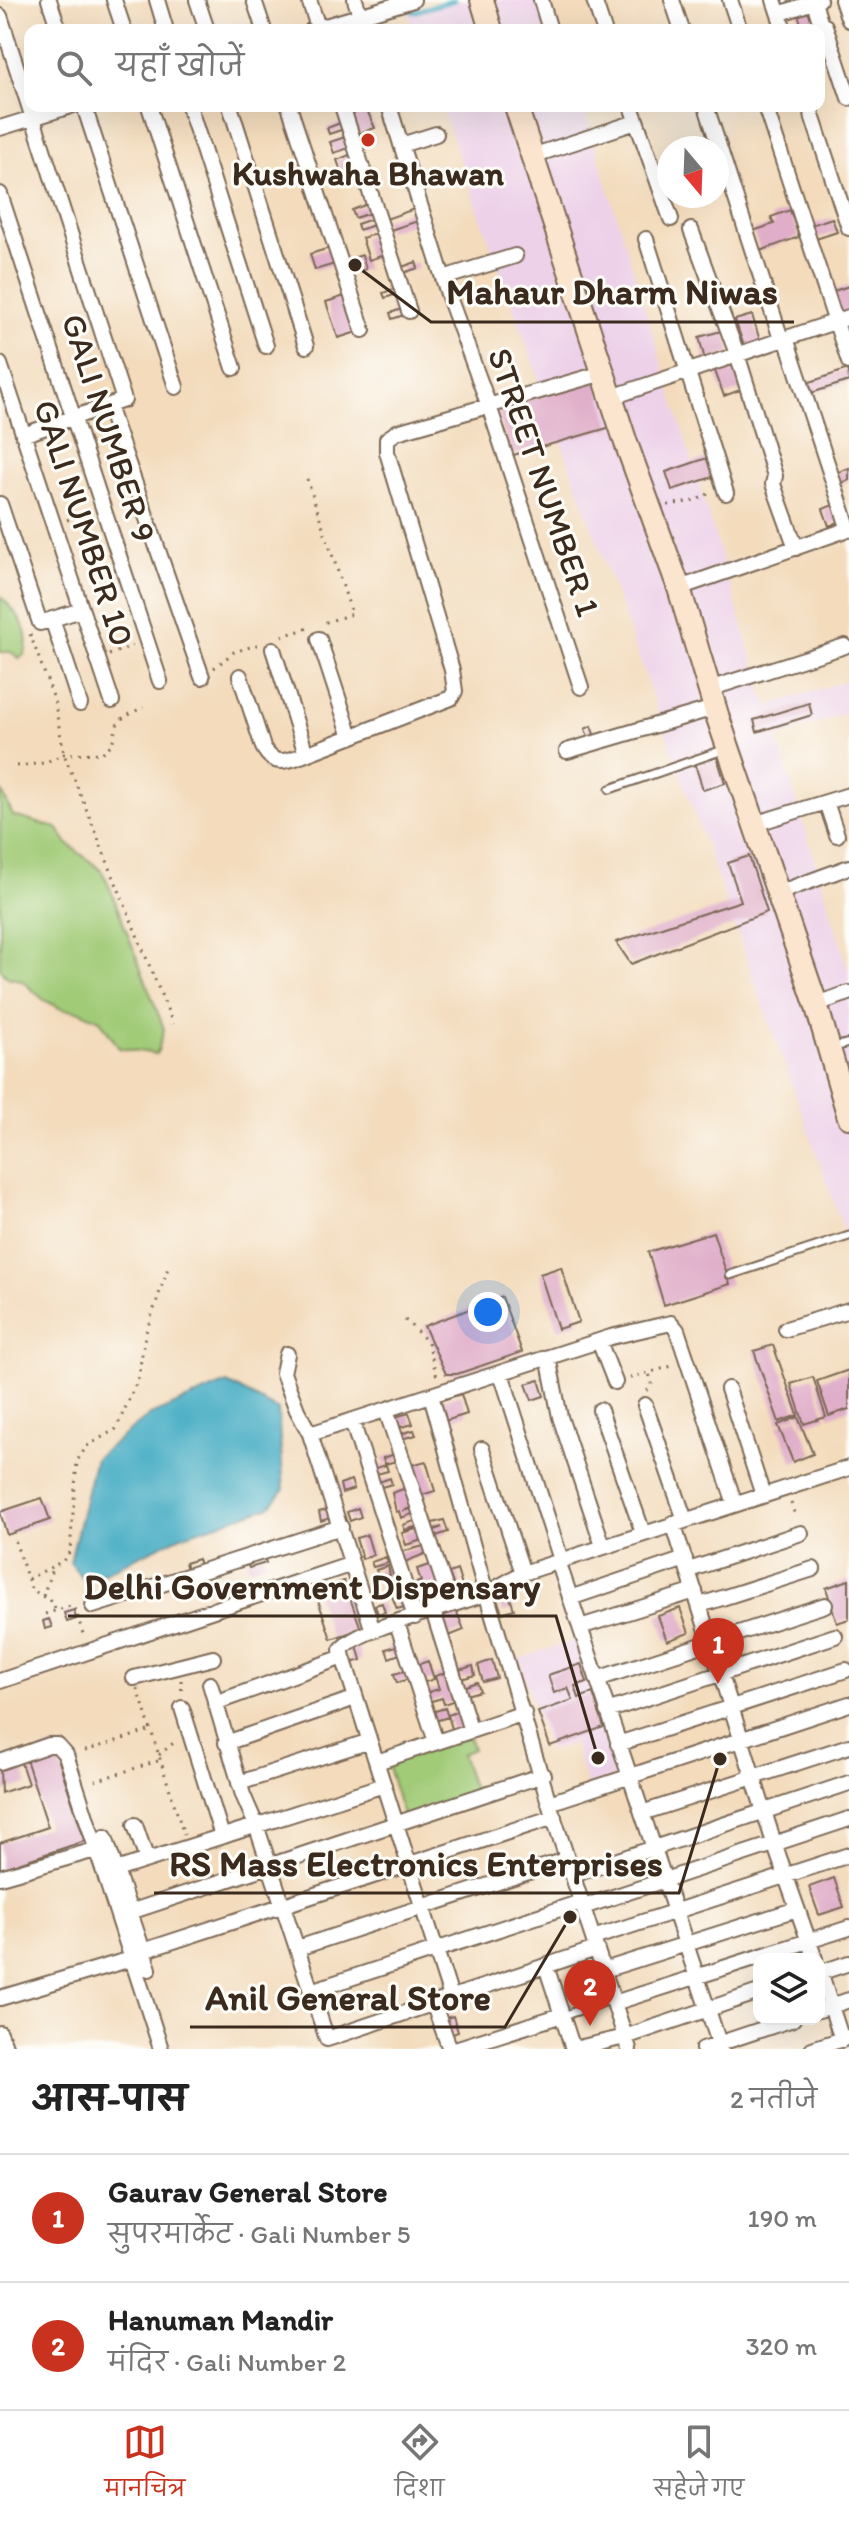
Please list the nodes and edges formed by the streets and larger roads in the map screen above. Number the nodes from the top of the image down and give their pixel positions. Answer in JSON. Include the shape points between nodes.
{"nodes":[{"id":1,"x":49,"y":0,"type":"edge"},
{"id":2,"x":114,"y":0,"type":"edge"},
{"id":3,"x":157,"y":0,"type":"edge"},
{"id":4,"x":197,"y":0,"type":"edge"},
{"id":5,"x":254,"y":0,"type":"edge"},
{"id":6,"x":309,"y":0,"type":"edge"},
{"id":7,"x":355,"y":0,"type":"edge"},
{"id":8,"x":413,"y":0,"type":"edge"},
{"id":9,"x":482,"y":0,"type":"edge"},
{"id":10,"x":541,"y":0,"type":"edge"},
{"id":11,"x":594,"y":0,"type":"edge"},
{"id":12,"x":672,"y":0,"type":"edge"},
{"id":13,"x":730,"y":0,"type":"edge"},
{"id":14,"x":842,"y":0,"type":"edge"},
{"id":15,"x":817,"y":1,"type":"edge"},
{"id":16,"x":797,"y":4,"type":"edge"},
{"id":17,"x":776,"y":7,"type":"edge"},
{"id":18,"x":0,"y":16,"type":"edge"},
{"id":19,"x":849,"y":20,"type":"edge"},
{"id":20,"x":363,"y":23,"type":"edge"},
{"id":21,"x":57,"y":24,"type":"edge"},
{"id":22,"x":122,"y":24,"type":"edge"},
{"id":23,"x":164,"y":24,"type":"edge"},
{"id":24,"x":205,"y":24,"type":"edge"},
{"id":25,"x":262,"y":24,"type":"edge"},
{"id":26,"x":315,"y":24,"type":"edge"},
{"id":27,"x":489,"y":24,"type":"edge"},
{"id":28,"x":548,"y":24,"type":"edge"},
{"id":29,"x":602,"y":24,"type":"edge"},
{"id":30,"x":680,"y":24,"type":"edge"},
{"id":31,"x":738,"y":24,"type":"edge"},
{"id":32,"x":821,"y":24,"type":"edge"},
{"id":33,"x":825,"y":26,"type":"edge"},
{"id":34,"x":24,"y":92,"type":"edge"},
{"id":35,"x":849,"y":98,"type":"edge"},
{"id":36,"x":30,"y":112,"type":"edge"},
{"id":37,"x":52,"y":112,"type":"edge"},
{"id":38,"x":86,"y":112,"type":"edge"},
{"id":39,"x":151,"y":112,"type":"edge"},
{"id":40,"x":191,"y":112,"type":"edge"},
{"id":41,"x":232,"y":112,"type":"edge"},
{"id":42,"x":291,"y":112,"type":"edge"},
{"id":43,"x":344,"y":112,"type":"edge"},
{"id":44,"x":391,"y":112,"type":"edge"},
{"id":45,"x":518,"y":112,"type":"edge"},
{"id":46,"x":633,"y":112,"type":"edge"},
{"id":47,"x":708,"y":112,"type":"edge"},
{"id":48,"x":767,"y":112,"type":"edge"},
{"id":49,"x":811,"y":112,"type":"edge"},
{"id":50,"x":32,"y":118,"type":"junction"},
{"id":51,"x":636,"y":122,"type":"junction"},
{"id":52,"x":0,"y":128,"type":"edge"},
{"id":53,"x":436,"y":134,"type":"dead end"},
{"id":54,"x":401,"y":145,"type":"junction"},
{"id":55,"x":532,"y":156,"type":"junction"},
{"id":56,"x":0,"y":194,"type":"edge"},
{"id":57,"x":671,"y":219,"type":"dead end"},
{"id":58,"x":849,"y":228,"type":"edge"},
{"id":59,"x":691,"y":230,"type":"dead end"},
{"id":60,"x":646,"y":239,"type":"dead end"},
{"id":61,"x":515,"y":256,"type":"dead end"},
{"id":62,"x":443,"y":278,"type":"junction"},
{"id":63,"x":409,"y":311,"type":"dead end"},
{"id":64,"x":842,"y":319,"type":"edge"},
{"id":65,"x":363,"y":330,"type":"dead end"},
{"id":66,"x":784,"y":339,"type":"junction"},
{"id":67,"x":266,"y":346,"type":"dead end"},
{"id":68,"x":306,"y":346,"type":"dead end"},
{"id":69,"x":737,"y":354,"type":"junction"},
{"id":70,"x":849,"y":362,"type":"edge"},
{"id":71,"x":0,"y":364,"type":"edge"},
{"id":72,"x":234,"y":368,"type":"dead end"},
{"id":73,"x":686,"y":371,"type":"junction"},
{"id":74,"x":603,"y":373,"type":"junction"},
{"id":75,"x":176,"y":387,"type":"dead end"},
{"id":76,"x":612,"y":397,"type":"junction"},
{"id":77,"x":108,"y":406,"type":"junction"},
{"id":78,"x":489,"y":406,"type":"junction"},
{"id":79,"x":75,"y":417,"type":"junction"},
{"id":80,"x":23,"y":435,"type":"junction"},
{"id":81,"x":725,"y":489,"type":"road end"},
{"id":82,"x":0,"y":504,"type":"edge"},
{"id":83,"x":849,"y":530,"type":"edge"},
{"id":84,"x":796,"y":548,"type":"junction"},
{"id":85,"x":679,"y":588,"type":"junction"},
{"id":86,"x":81,"y":610,"type":"junction"},
{"id":87,"x":52,"y":619,"type":"junction"},
{"id":88,"x":319,"y":639,"type":"dead end"},
{"id":89,"x":272,"y":643,"type":"road end"},
{"id":90,"x":845,"y":646,"type":"dead end"},
{"id":91,"x":240,"y":676,"type":"dead end"},
{"id":92,"x":202,"y":677,"type":"road end"},
{"id":93,"x":160,"y":681,"type":"dead end"},
{"id":94,"x":581,"y":687,"type":"dead end"},
{"id":95,"x":712,"y":698,"type":"junction"},
{"id":96,"x":112,"y":701,"type":"dead end"},
{"id":97,"x":80,"y":704,"type":"dead end"},
{"id":98,"x":351,"y":737,"type":"junction"},
{"id":99,"x":567,"y":751,"type":"dead end"},
{"id":100,"x":306,"y":754,"type":"junction"},
{"id":101,"x":849,"y":795,"type":"edge"},
{"id":102,"x":826,"y":802,"type":"junction"},
{"id":103,"x":754,"y":824,"type":"junction"},
{"id":104,"x":837,"y":835,"type":"dead end"},
{"id":105,"x":849,"y":867,"type":"edge"},
{"id":106,"x":778,"y":893,"type":"junction"},
{"id":107,"x":849,"y":993,"type":"edge"},
{"id":108,"x":816,"y":1004,"type":"junction"},
{"id":109,"x":839,"y":1046,"type":"edge"},
{"id":110,"x":849,"y":1117,"type":"edge"},
{"id":111,"x":849,"y":1310,"type":"edge"},
{"id":112,"x":786,"y":1329,"type":"dead end"},
{"id":113,"x":599,"y":1341,"type":"junction"},
{"id":114,"x":287,"y":1354,"type":"dead end"},
{"id":115,"x":548,"y":1357,"type":"junction"},
{"id":116,"x":501,"y":1373,"type":"junction"},
{"id":117,"x":615,"y":1382,"type":"road end"},
{"id":118,"x":728,"y":1389,"type":"dead end"},
{"id":119,"x":437,"y":1393,"type":"junction"},
{"id":120,"x":645,"y":1405,"type":"road end"},
{"id":121,"x":386,"y":1410,"type":"junction"},
{"id":122,"x":600,"y":1410,"type":"dead end"},
{"id":123,"x":352,"y":1421,"type":"junction"},
{"id":124,"x":310,"y":1434,"type":"junction"},
{"id":125,"x":482,"y":1449,"type":"dead end"},
{"id":126,"x":849,"y":1468,"type":"edge"},
{"id":127,"x":763,"y":1495,"type":"junction"},
{"id":128,"x":735,"y":1504,"type":"junction"},
{"id":129,"x":679,"y":1521,"type":"junction"},
{"id":130,"x":341,"y":1527,"type":"junction"},
{"id":131,"x":643,"y":1533,"type":"junction"},
{"id":132,"x":801,"y":1533,"type":"dead end"},
{"id":133,"x":603,"y":1546,"type":"junction"},
{"id":134,"x":560,"y":1560,"type":"junction"},
{"id":135,"x":352,"y":1564,"type":"junction"},
{"id":136,"x":687,"y":1565,"type":"junction"},
{"id":137,"x":813,"y":1569,"type":"dead end"},
{"id":138,"x":523,"y":1573,"type":"junction"},
{"id":139,"x":486,"y":1593,"type":"junction"},
{"id":140,"x":570,"y":1598,"type":"junction"},
{"id":141,"x":697,"y":1598,"type":"junction"},
{"id":142,"x":451,"y":1605,"type":"junction"},
{"id":143,"x":825,"y":1605,"type":"dead end"},
{"id":144,"x":93,"y":1606,"type":"dead end"},
{"id":145,"x":433,"y":1611,"type":"junction"},
{"id":146,"x":415,"y":1617,"type":"junction"},
{"id":147,"x":397,"y":1623,"type":"junction"},
{"id":148,"x":580,"y":1627,"type":"junction"},
{"id":149,"x":373,"y":1631,"type":"junction"},
{"id":150,"x":835,"y":1636,"type":"dead end"},
{"id":151,"x":709,"y":1642,"type":"junction"},
{"id":152,"x":343,"y":1657,"type":"junction"},
{"id":153,"x":213,"y":1658,"type":"dead end"},
{"id":154,"x":846,"y":1670,"type":"dead end"},
{"id":155,"x":720,"y":1674,"type":"junction"},
{"id":156,"x":134,"y":1678,"type":"road end"},
{"id":157,"x":597,"y":1679,"type":"junction"},
{"id":158,"x":0,"y":1681,"type":"edge"},
{"id":159,"x":210,"y":1684,"type":"dead end"},
{"id":160,"x":347,"y":1701,"type":"dead end"},
{"id":161,"x":215,"y":1703,"type":"junction"},
{"id":162,"x":849,"y":1704,"type":"edge"},
{"id":163,"x":731,"y":1707,"type":"junction"},
{"id":164,"x":182,"y":1708,"type":"road end"},
{"id":165,"x":607,"y":1711,"type":"junction"},
{"id":166,"x":524,"y":1713,"type":"junction"},
{"id":167,"x":471,"y":1731,"type":"junction"},
{"id":168,"x":742,"y":1739,"type":"junction"},
{"id":169,"x":436,"y":1742,"type":"junction"},
{"id":170,"x":226,"y":1743,"type":"junction"},
{"id":171,"x":364,"y":1743,"type":"dead end"},
{"id":172,"x":618,"y":1744,"type":"junction"},
{"id":173,"x":849,"y":1746,"type":"edge"},
{"id":174,"x":0,"y":1762,"type":"edge"},
{"id":175,"x":377,"y":1762,"type":"junction"},
{"id":176,"x":543,"y":1775,"type":"junction"},
{"id":177,"x":753,"y":1776,"type":"junction"},
{"id":178,"x":629,"y":1777,"type":"junction"},
{"id":179,"x":239,"y":1783,"type":"junction"},
{"id":180,"x":849,"y":1783,"type":"edge"},
{"id":181,"x":384,"y":1785,"type":"junction"},
{"id":182,"x":552,"y":1810,"type":"junction"},
{"id":183,"x":764,"y":1811,"type":"junction"},
{"id":184,"x":642,"y":1813,"type":"junction"},
{"id":185,"x":849,"y":1819,"type":"edge"},
{"id":186,"x":396,"y":1823,"type":"junction"},
{"id":187,"x":135,"y":1825,"type":"dead end"},
{"id":188,"x":256,"y":1825,"type":"junction"},
{"id":189,"x":222,"y":1836,"type":"junction"},
{"id":190,"x":105,"y":1837,"type":"dead end"},
{"id":191,"x":774,"y":1843,"type":"junction"},
{"id":192,"x":654,"y":1847,"type":"junction"},
{"id":193,"x":95,"y":1850,"type":"junction"},
{"id":194,"x":849,"y":1855,"type":"edge"},
{"id":195,"x":568,"y":1859,"type":"junction"},
{"id":196,"x":147,"y":1860,"type":"junction"},
{"id":197,"x":409,"y":1864,"type":"junction"},
{"id":198,"x":269,"y":1866,"type":"junction"},
{"id":199,"x":116,"y":1870,"type":"junction"},
{"id":200,"x":573,"y":1875,"type":"junction"},
{"id":201,"x":785,"y":1876,"type":"junction"},
{"id":202,"x":0,"y":1877,"type":"edge"},
{"id":203,"x":665,"y":1880,"type":"junction"},
{"id":204,"x":582,"y":1904,"type":"junction"},
{"id":205,"x":283,"y":1906,"type":"junction"},
{"id":206,"x":422,"y":1906,"type":"junction"},
{"id":207,"x":797,"y":1909,"type":"junction"},
{"id":208,"x":675,"y":1911,"type":"junction"},
{"id":209,"x":130,"y":1912,"type":"junction"},
{"id":210,"x":849,"y":1928,"type":"edge"},
{"id":211,"x":809,"y":1942,"type":"junction"},
{"id":212,"x":595,"y":1944,"type":"junction"},
{"id":213,"x":686,"y":1944,"type":"junction"},
{"id":214,"x":298,"y":1948,"type":"junction"},
{"id":215,"x":436,"y":1949,"type":"junction"},
{"id":216,"x":813,"y":1953,"type":"edge"},
{"id":217,"x":137,"y":1955,"type":"junction"},
{"id":218,"x":849,"y":1963,"type":"edge"},
{"id":219,"x":546,"y":1966,"type":"junction"},
{"id":220,"x":825,"y":1967,"type":"edge"},
{"id":221,"x":149,"y":1969,"type":"dead end"},
{"id":222,"x":604,"y":1970,"type":"junction"},
{"id":223,"x":697,"y":1976,"type":"junction"},
{"id":224,"x":311,"y":1991,"type":"junction"},
{"id":225,"x":753,"y":1994,"type":"edge"},
{"id":226,"x":451,"y":1997,"type":"junction"},
{"id":227,"x":0,"y":1998,"type":"edge"},
{"id":228,"x":849,"y":2000,"type":"edge"},
{"id":229,"x":614,"y":2001,"type":"junction"},
{"id":230,"x":433,"y":2003,"type":"junction"},
{"id":231,"x":825,"y":2008,"type":"edge"},
{"id":232,"x":707,"y":2009,"type":"junction"},
{"id":233,"x":567,"y":2014,"type":"junction"},
{"id":234,"x":777,"y":2025,"type":"edge"},
{"id":235,"x":0,"y":2033,"type":"edge"},
{"id":236,"x":845,"y":2038,"type":"edge"},
{"id":237,"x":627,"y":2043,"type":"edge"},
{"id":238,"x":721,"y":2046,"type":"edge"},
{"id":239,"x":6,"y":2049,"type":"edge"},
{"id":240,"x":161,"y":2049,"type":"edge"},
{"id":241,"x":452,"y":2049,"type":"edge"},
{"id":242,"x":573,"y":2049,"type":"edge"},
{"id":243,"x":703,"y":2049,"type":"edge"},
{"id":244,"x":812,"y":2049,"type":"edge"}],
"edges":[{"from":1,"to":21,"type":"street"},
{"from":2,"to":22,"type":"street"},
{"from":3,"to":23,"type":"street"},
{"from":4,"to":24,"type":"street"},
{"from":5,"to":25,"type":"street"},
{"from":6,"to":26,"type":"street"},
{"from":7,"to":20,"type":"street"},
{"from":8,"to":20,"type":"street"},
{"from":9,"to":27,"type":"street"},
{"from":10,"to":28,"type":"street"},
{"from":11,"to":29,"type":"street"},
{"from":12,"to":30,"type":"street"},
{"from":13,"to":31,"type":"street"},
{"from":14,"to":19,"type":"street"},
{"from":15,"to":16,"type":"street"},
{"from":15,"to":32,"type":"street"},
{"from":16,"to":17,"type":"street"},
{"from":18,"to":34,"type":"street"},
{"from":33,"to":35,"type":"street"},
{"from":36,"to":50,"type":"street"},
{"from":37,"to":50,"type":"street"},
{"from":38,"to":75,"type":"street"},
{"from":39,"to":72,"type":"street"},
{"from":40,"to":67,"type":"street"},
{"from":41,"to":68,"type":"street"},
{"from":42,"to":65,"type":"street"},
{"from":43,"to":63,"type":"street"},
{"from":44,"to":54,"type":"street","name":"STREET NUMBER 1"},
{"from":45,"to":55,"type":"street"},
{"from":46,"to":51,"type":"street"},
{"from":47,"to":66,"type":"street"},
{"from":48,"to":64,"type":"street"},
{"from":49,"to":58,"type":"street"},
{"from":50,"to":52,"type":"street"},
{"from":50,"to":77,"type":"street","via":[[124,400]]},
{"from":51,"to":55,"type":"street"},
{"from":51,"to":57,"type":"street"},
{"from":53,"to":54,"type":"street"},
{"from":54,"to":62,"type":"street","name":"STREET NUMBER 1"},
{"from":55,"to":74,"type":"street"},
{"from":56,"to":79,"type":"street","name":"GALI NUMBER 9"},
{"from":59,"to":69,"type":"street"},
{"from":60,"to":73,"type":"street"},
{"from":61,"to":62,"type":"street"},
{"from":62,"to":78,"type":"street","name":"STREET NUMBER 1"},
{"from":64,"to":66,"type":"street"},
{"from":64,"to":70,"type":"street"},
{"from":66,"to":69,"type":"street"},
{"from":66,"to":83,"type":"street"},
{"from":69,"to":73,"type":"street"},
{"from":69,"to":84,"type":"street"},
{"from":71,"to":80,"type":"street","name":"GALI NUMBER 10"},
{"from":73,"to":76,"type":"street"},
{"from":73,"to":81,"type":"street"},
{"from":74,"to":76,"type":"street"},
{"from":74,"to":78,"type":"street"},
{"from":76,"to":85,"type":"street"},
{"from":77,"to":79,"type":"street"},
{"from":77,"to":92,"type":"street"},
{"from":78,"to":94,"type":"street","name":"STREET NUMBER 1"},
{"from":78,"to":98,"type":"street","via":[[387,439],[455,691],[441,704]]},
{"from":79,"to":80,"type":"street"},
{"from":79,"to":93,"type":"street","name":"GALI NUMBER 9"},
{"from":80,"to":86,"type":"street","name":"GALI NUMBER 10"},
{"from":82,"to":87,"type":"street","via":[[40,623]]},
{"from":83,"to":84,"type":"street"},
{"from":84,"to":85,"type":"street"},
{"from":85,"to":95,"type":"street"},
{"from":86,"to":87,"type":"street"},
{"from":86,"to":96,"type":"street","name":"GALI NUMBER 10"},
{"from":87,"to":97,"type":"street"},
{"from":88,"to":98,"type":"street"},
{"from":89,"to":100,"type":"street"},
{"from":90,"to":95,"type":"street"},
{"from":91,"to":100,"type":"street","via":[[268,758],[283,762]]},
{"from":95,"to":99,"type":"street"},
{"from":95,"to":103,"type":"street"},
{"from":98,"to":100,"type":"street"},
{"from":101,"to":102,"type":"street"},
{"from":102,"to":103,"type":"street"},
{"from":102,"to":104,"type":"street"},
{"from":103,"to":106,"type":"street"},
{"from":105,"to":106,"type":"street"},
{"from":106,"to":108,"type":"street"},
{"from":107,"to":108,"type":"street"},
{"from":108,"to":109,"type":"street"},
{"from":109,"to":110,"type":"street"},
{"from":111,"to":112,"type":"street"},
{"from":113,"to":115,"type":"street"},
{"from":113,"to":117,"type":"street"},
{"from":113,"to":128,"type":"street","via":[[664,1322],[677,1330]]},
{"from":114,"to":124,"type":"street","via":[[283,1373]]},
{"from":115,"to":116,"type":"street"},
{"from":115,"to":133,"type":"street","via":[[560,1417]]},
{"from":116,"to":119,"type":"street"},
{"from":116,"to":134,"type":"street"},
{"from":118,"to":127,"type":"street"},
{"from":119,"to":121,"type":"street"},
{"from":119,"to":139,"type":"street"},
{"from":120,"to":129,"type":"street"},
{"from":121,"to":123,"type":"street"},
{"from":121,"to":142,"type":"street"},
{"from":122,"to":131,"type":"street"},
{"from":123,"to":124,"type":"street"},
{"from":123,"to":146,"type":"street"},
{"from":124,"to":130,"type":"street"},
{"from":125,"to":138,"type":"street"},
{"from":126,"to":127,"type":"street"},
{"from":127,"to":128,"type":"street"},
{"from":128,"to":129,"type":"street"},
{"from":129,"to":131,"type":"street"},
{"from":129,"to":136,"type":"street"},
{"from":130,"to":135,"type":"street"},
{"from":130,"to":144,"type":"street"},
{"from":131,"to":133,"type":"street"},
{"from":132,"to":136,"type":"street"},
{"from":133,"to":134,"type":"street"},
{"from":134,"to":138,"type":"street"},
{"from":134,"to":140,"type":"street"},
{"from":135,"to":149,"type":"street"},
{"from":135,"to":158,"type":"street"},
{"from":136,"to":140,"type":"street"},
{"from":136,"to":141,"type":"street"},
{"from":137,"to":141,"type":"street"},
{"from":138,"to":139,"type":"street"},
{"from":139,"to":142,"type":"street"},
{"from":139,"to":166,"type":"street"},
{"from":140,"to":148,"type":"street"},
{"from":141,"to":148,"type":"street"},
{"from":141,"to":151,"type":"street"},
{"from":142,"to":145,"type":"street"},
{"from":143,"to":151,"type":"street"},
{"from":145,"to":146,"type":"street"},
{"from":145,"to":167,"type":"street"},
{"from":146,"to":147,"type":"street"},
{"from":147,"to":149,"type":"street"},
{"from":147,"to":169,"type":"street"},
{"from":148,"to":157,"type":"street"},
{"from":149,"to":152,"type":"street","via":[[345,1644]]},
{"from":150,"to":155,"type":"street"},
{"from":151,"to":155,"type":"street"},
{"from":151,"to":157,"type":"street"},
{"from":152,"to":161,"type":"street"},
{"from":152,"to":175,"type":"street"},
{"from":153,"to":156,"type":"street"},
{"from":154,"to":163,"type":"street"},
{"from":155,"to":163,"type":"street"},
{"from":155,"to":165,"type":"street"},
{"from":157,"to":165,"type":"street"},
{"from":159,"to":161,"type":"street"},
{"from":160,"to":170,"type":"street"},
{"from":161,"to":170,"type":"street"},
{"from":162,"to":168,"type":"street"},
{"from":163,"to":168,"type":"street"},
{"from":163,"to":172,"type":"street"},
{"from":164,"to":189,"type":"street"},
{"from":165,"to":172,"type":"street"},
{"from":166,"to":167,"type":"street"},
{"from":166,"to":176,"type":"street"},
{"from":167,"to":169,"type":"street"},
{"from":168,"to":177,"type":"street"},
{"from":168,"to":178,"type":"street"},
{"from":169,"to":175,"type":"street"},
{"from":170,"to":179,"type":"street"},
{"from":171,"to":179,"type":"street"},
{"from":172,"to":178,"type":"street"},
{"from":173,"to":177,"type":"street"},
{"from":174,"to":193,"type":"street","via":[[49,1745],[62,1748]]},
{"from":175,"to":181,"type":"street"},
{"from":176,"to":182,"type":"street"},
{"from":176,"to":186,"type":"street"},
{"from":177,"to":183,"type":"street"},
{"from":177,"to":184,"type":"street"},
{"from":178,"to":182,"type":"street"},
{"from":178,"to":184,"type":"street"},
{"from":179,"to":188,"type":"street"},
{"from":180,"to":183,"type":"street"},
{"from":181,"to":186,"type":"street"},
{"from":181,"to":188,"type":"street"},
{"from":182,"to":195,"type":"street"},
{"from":182,"to":197,"type":"street"},
{"from":183,"to":191,"type":"street"},
{"from":183,"to":192,"type":"street"},
{"from":184,"to":192,"type":"street"},
{"from":185,"to":191,"type":"street"},
{"from":186,"to":197,"type":"street"},
{"from":186,"to":198,"type":"street"},
{"from":187,"to":196,"type":"street"},
{"from":188,"to":189,"type":"street"},
{"from":188,"to":198,"type":"street"},
{"from":189,"to":196,"type":"street"},
{"from":190,"to":199,"type":"street"},
{"from":191,"to":201,"type":"street"},
{"from":191,"to":203,"type":"street"},
{"from":192,"to":200,"type":"street"},
{"from":192,"to":203,"type":"street"},
{"from":193,"to":202,"type":"street"},
{"from":193,"to":217,"type":"street"},
{"from":194,"to":201,"type":"street"},
{"from":195,"to":200,"type":"street"},
{"from":195,"to":206,"type":"street"},
{"from":196,"to":199,"type":"street"},
{"from":197,"to":205,"type":"street"},
{"from":197,"to":206,"type":"street"},
{"from":198,"to":205,"type":"street"},
{"from":198,"to":209,"type":"street"},
{"from":199,"to":209,"type":"street"},
{"from":200,"to":204,"type":"street"},
{"from":201,"to":207,"type":"street"},
{"from":201,"to":208,"type":"street"},
{"from":203,"to":204,"type":"street"},
{"from":203,"to":208,"type":"street"},
{"from":204,"to":212,"type":"street"},
{"from":204,"to":215,"type":"street"},
{"from":205,"to":214,"type":"street"},
{"from":205,"to":217,"type":"street"},
{"from":206,"to":214,"type":"street"},
{"from":206,"to":215,"type":"street"},
{"from":207,"to":211,"type":"street"},
{"from":207,"to":213,"type":"street"},
{"from":208,"to":212,"type":"street"},
{"from":208,"to":213,"type":"street"},
{"from":209,"to":217,"type":"street"},
{"from":210,"to":211,"type":"street"},
{"from":211,"to":216,"type":"street"},
{"from":211,"to":223,"type":"street"},
{"from":212,"to":219,"type":"street"},
{"from":212,"to":222,"type":"street"},
{"from":213,"to":222,"type":"street"},
{"from":213,"to":223,"type":"street"},
{"from":214,"to":224,"type":"street"},
{"from":215,"to":224,"type":"street"},
{"from":215,"to":226,"type":"street"},
{"from":217,"to":221,"type":"street"},
{"from":217,"to":227,"type":"street"},
{"from":217,"to":240,"type":"street"},
{"from":218,"to":220,"type":"street"},
{"from":219,"to":226,"type":"street"},
{"from":219,"to":233,"type":"street"},
{"from":222,"to":229,"type":"street"},
{"from":223,"to":229,"type":"street"},
{"from":223,"to":232,"type":"street"},
{"from":224,"to":230,"type":"street","via":[[327,2039]]},
{"from":225,"to":232,"type":"street"},
{"from":226,"to":230,"type":"street"},
{"from":228,"to":231,"type":"street"},
{"from":229,"to":237,"type":"street"},
{"from":230,"to":241,"type":"street"},
{"from":231,"to":236,"type":"street"},
{"from":232,"to":237,"type":"street"},
{"from":232,"to":238,"type":"street"},
{"from":233,"to":241,"type":"street"},
{"from":233,"to":242,"type":"street"},
{"from":234,"to":238,"type":"street"},
{"from":235,"to":239,"type":"street"},
{"from":236,"to":244,"type":"street"},
{"from":237,"to":242,"type":"street"},
{"from":238,"to":243,"type":"street"}]}
